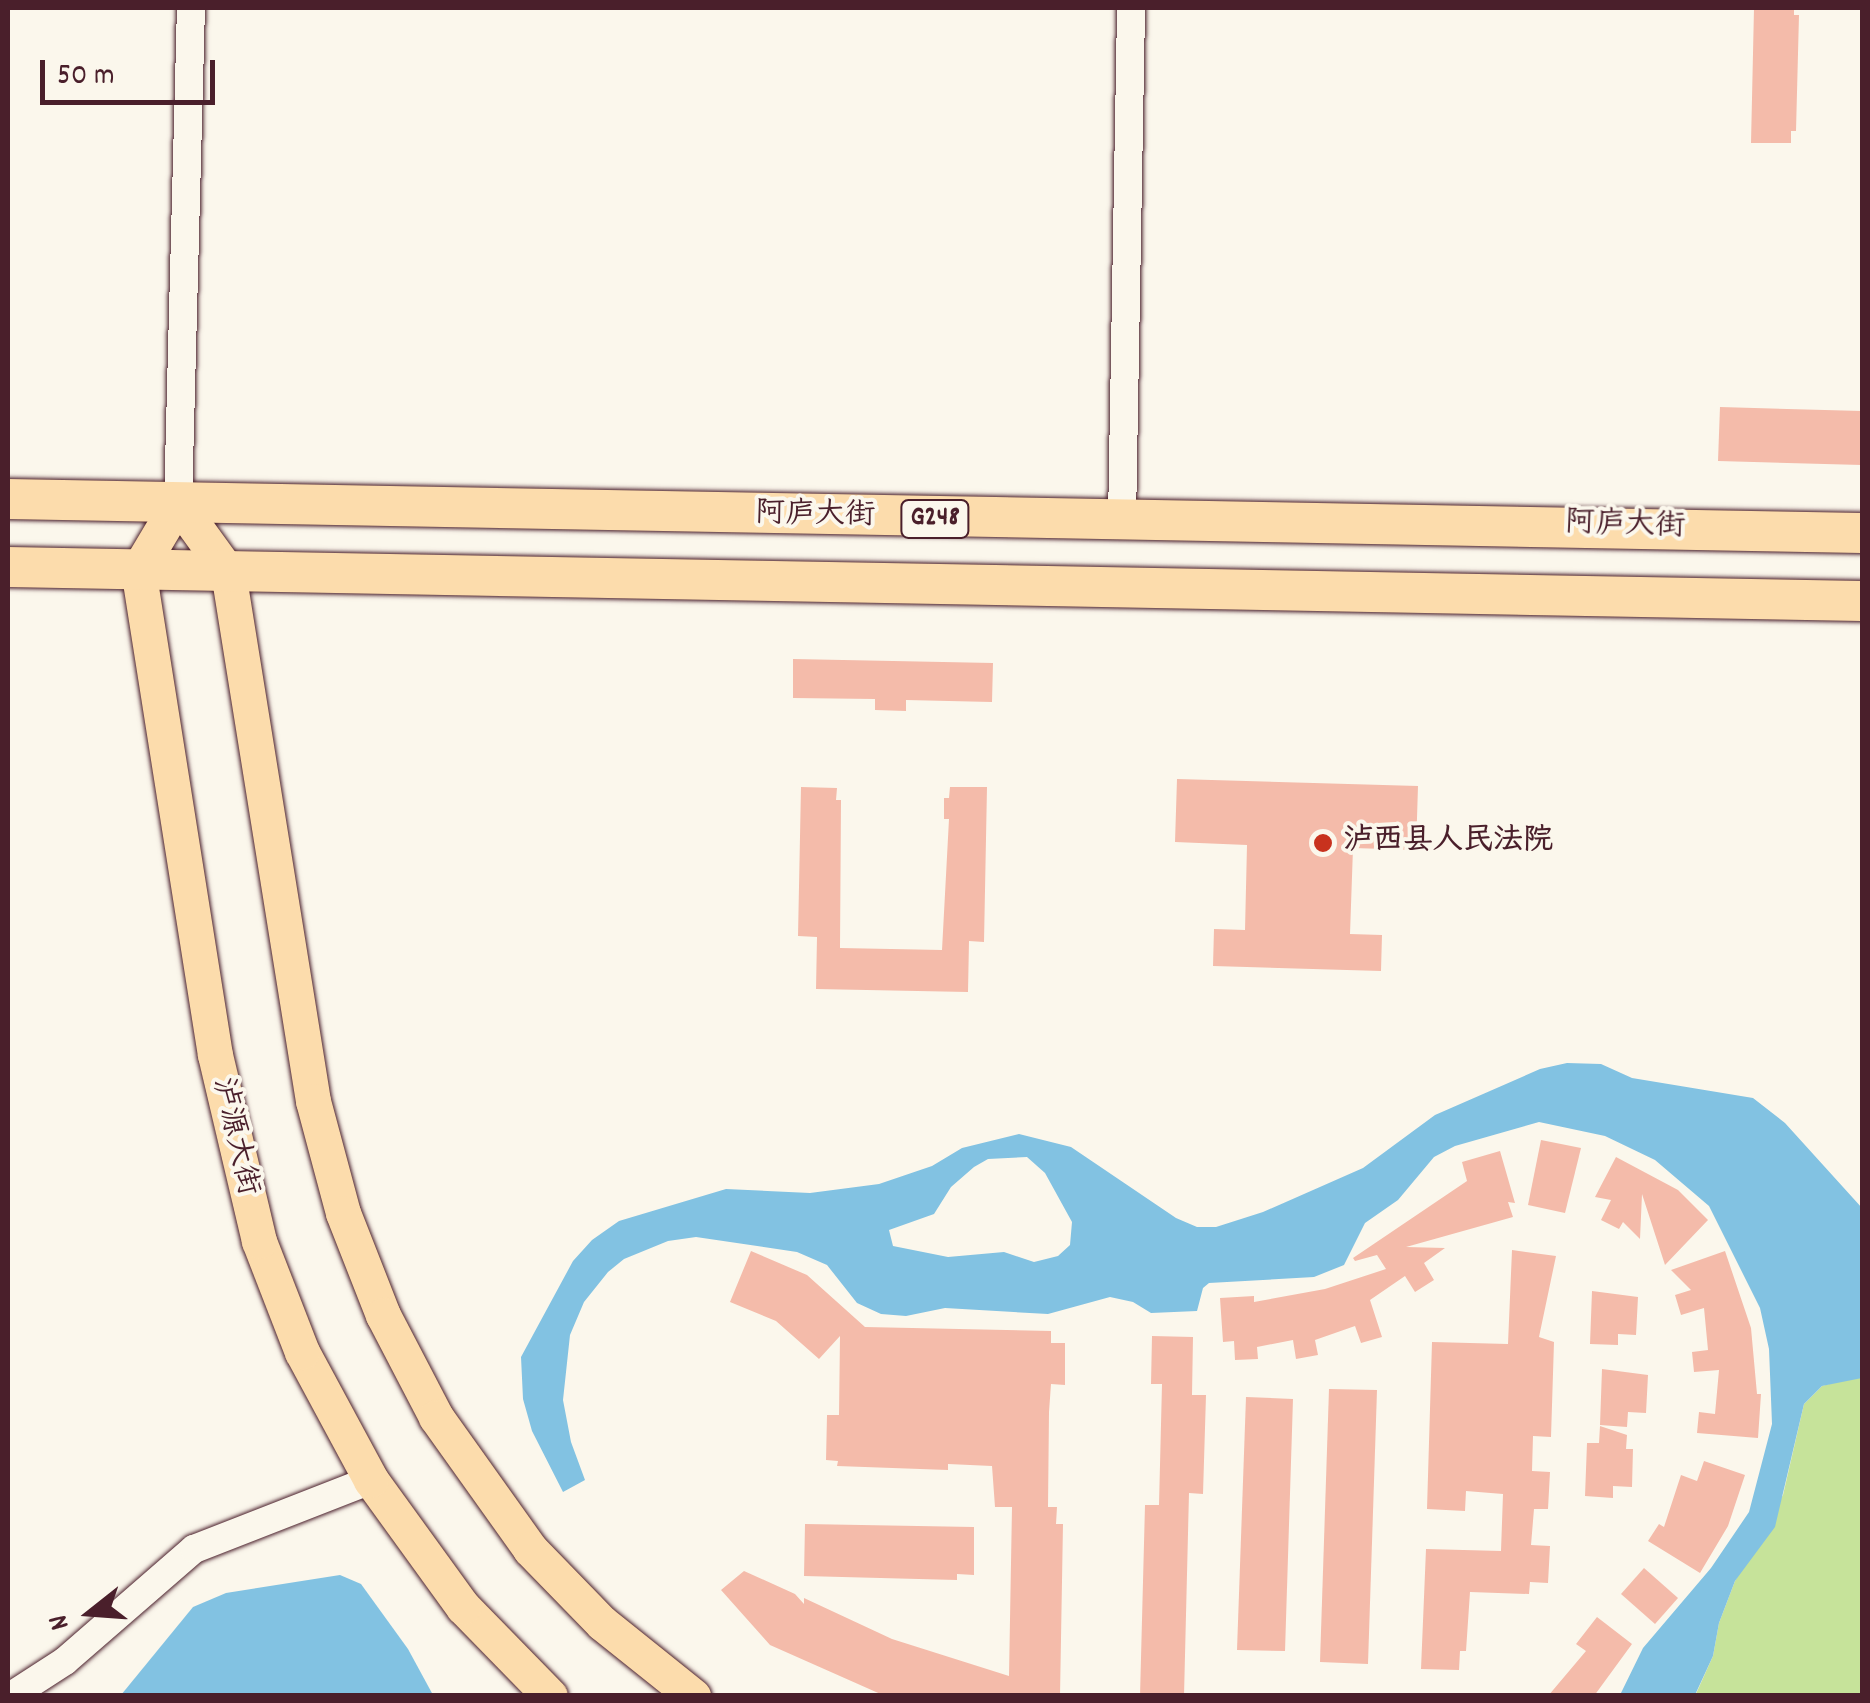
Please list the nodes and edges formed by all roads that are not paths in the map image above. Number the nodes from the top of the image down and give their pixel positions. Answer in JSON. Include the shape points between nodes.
{"nodes":[{"id":1,"x":191,"y":8,"type":"edge"},
{"id":2,"x":1131,"y":8,"type":"edge"},
{"id":3,"x":8,"y":499,"type":"edge"},
{"id":4,"x":178,"y":503,"type":"junction"},
{"id":5,"x":1122,"y":521,"type":"junction"},
{"id":6,"x":1862,"y":533,"type":"edge"},
{"id":7,"x":8,"y":567,"type":"edge"},
{"id":8,"x":138,"y":570,"type":"junction"},
{"id":9,"x":228,"y":572,"type":"junction"},
{"id":10,"x":1862,"y":601,"type":"edge"},
{"id":11,"x":371,"y":1480,"type":"junction"},
{"id":12,"x":11,"y":1696,"type":"edge"},
{"id":13,"x":550,"y":1696,"type":"edge"},
{"id":14,"x":693,"y":1696,"type":"edge"}],
"edges":[{"from":1,"to":4,"type":"street"},
{"from":2,"to":5,"type":"street"},
{"from":3,"to":4,"type":"highway","name":"阿庐大街","number":"G248"},
{"from":4,"to":5,"type":"highway","name":"阿庐大街","number":"G248"},
{"from":4,"to":8,"type":"main road"},
{"from":4,"to":9,"type":"main road"},
{"from":5,"to":6,"type":"highway","name":"阿庐大街","number":"G248"},
{"from":7,"to":8,"type":"highway","number":"G248"},
{"from":8,"to":9,"type":"highway","number":"G248"},
{"from":8,"to":11,"type":"main road","name":"泸源大街","via":[[215,1055],[242,1184],[302,1352]]},
{"from":9,"to":10,"type":"highway","number":"G248"},
{"from":9,"to":14,"type":"main road","via":[[313,1101],[362,1265],[408,1367],[498,1509],[602,1623]]},
{"from":11,"to":12,"type":"street","via":[[194,1550],[65,1661]]},
{"from":11,"to":13,"type":"main road","name":"泸源大街","via":[[463,1607]]}]}
